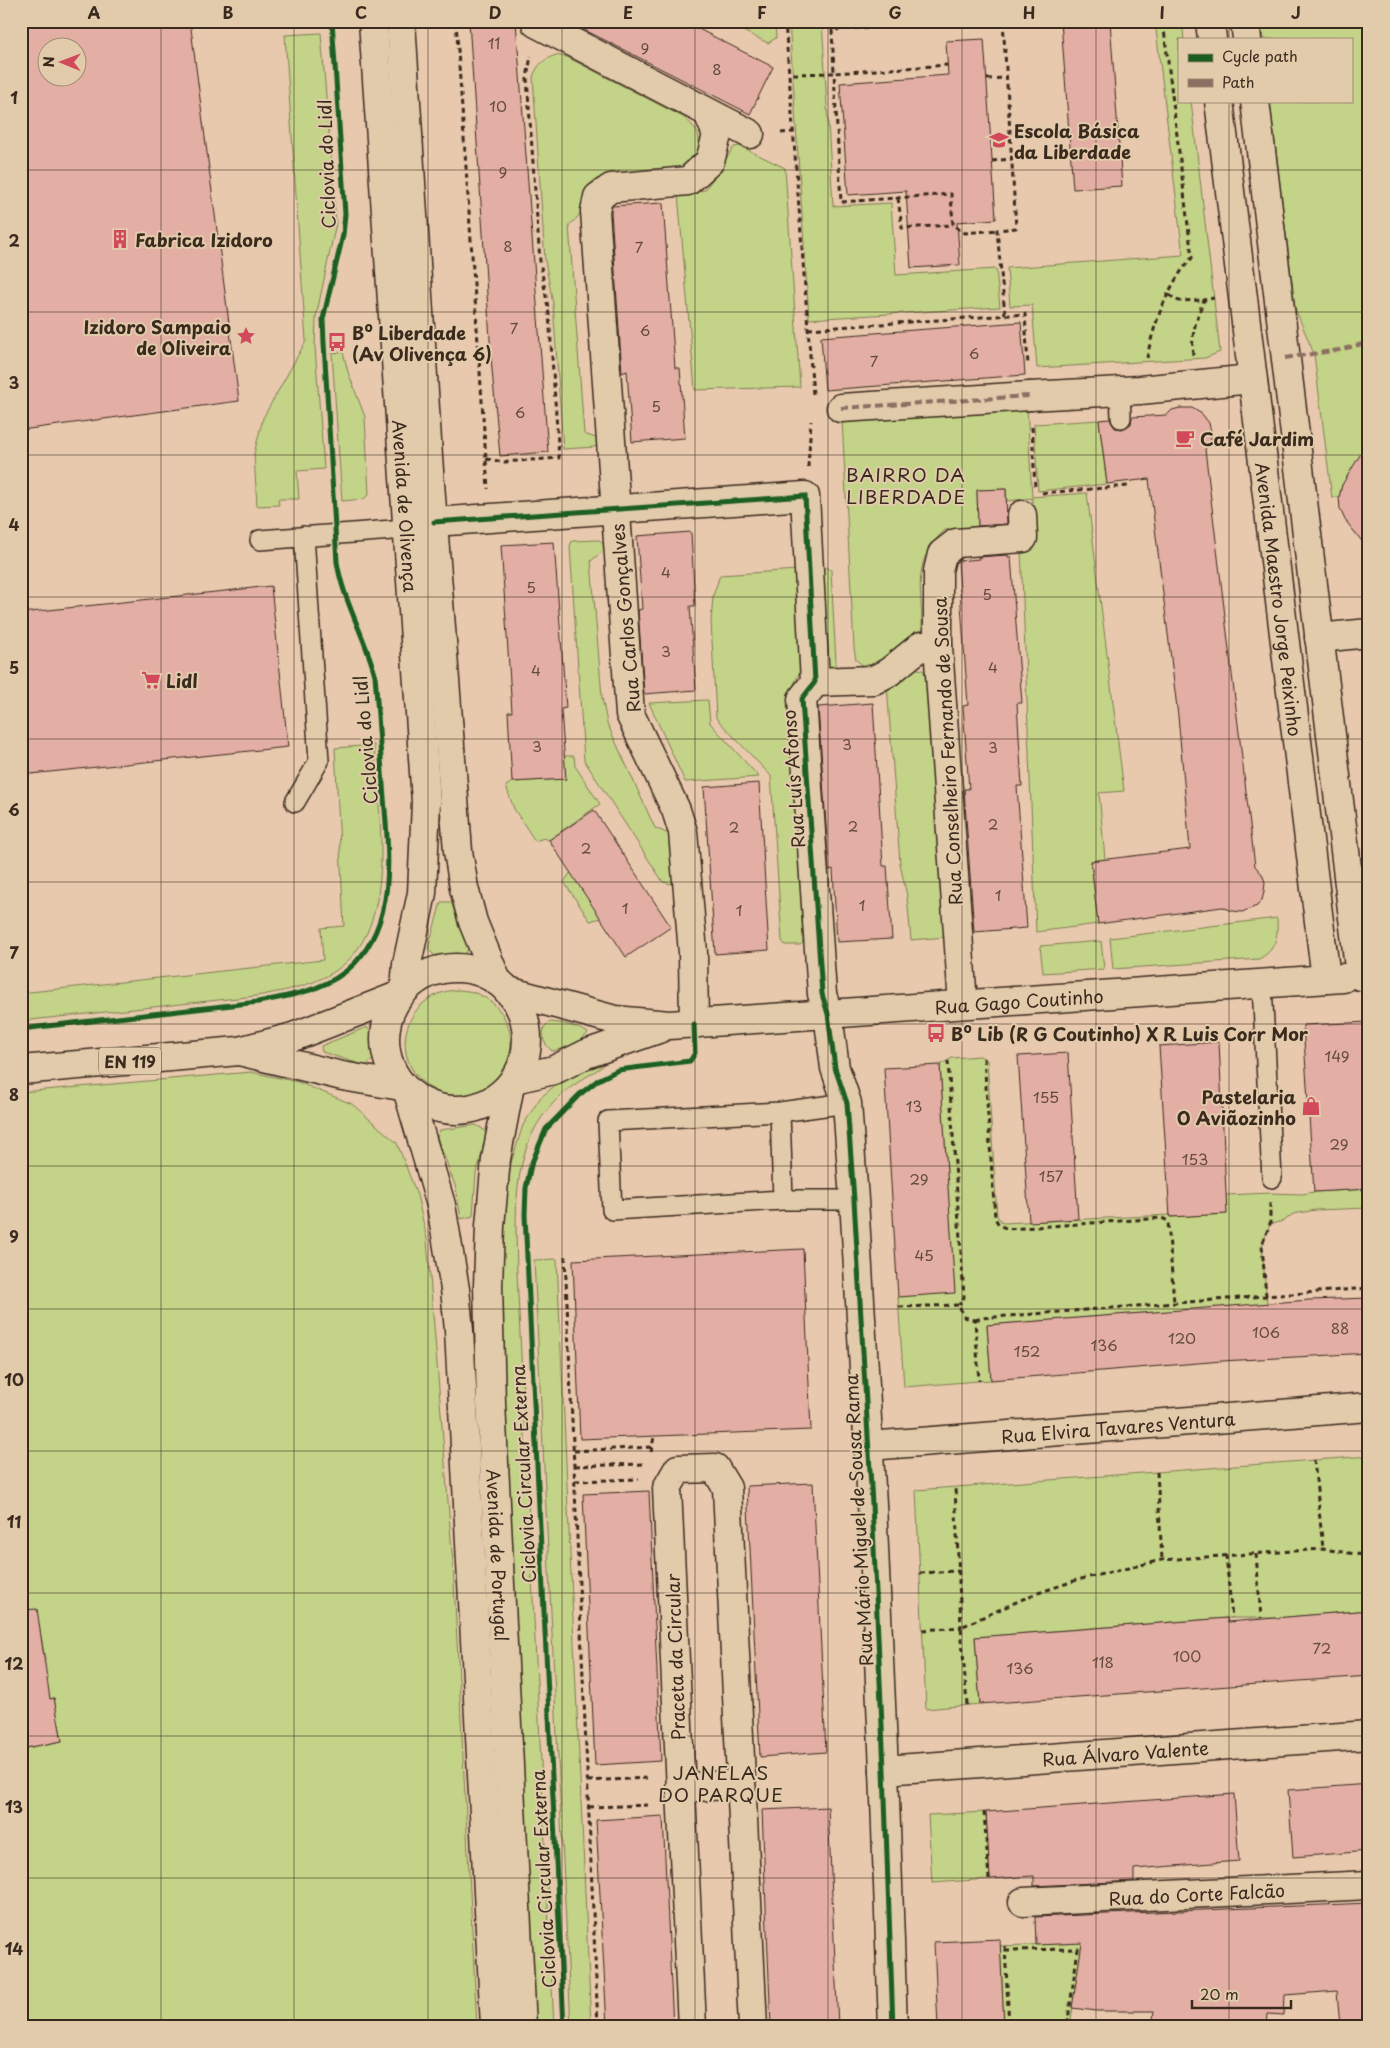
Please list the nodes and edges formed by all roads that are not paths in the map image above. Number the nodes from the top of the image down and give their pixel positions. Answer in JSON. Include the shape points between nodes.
{"nodes":[{"id":1,"x":372,"y":21,"type":"edge"},
{"id":2,"x":401,"y":21,"type":"edge"},
{"id":3,"x":1210,"y":21,"type":"edge"},
{"id":4,"x":1245,"y":21,"type":"edge"},
{"id":5,"x":536,"y":22,"type":"edge"},
{"id":6,"x":1212,"y":38,"type":"edge"},
{"id":7,"x":1247,"y":38,"type":"edge"},
{"id":8,"x":1220,"y":102,"type":"edge"},
{"id":9,"x":1255,"y":102,"type":"edge"},
{"id":10,"x":708,"y":113,"type":"junction"},
{"id":11,"x":750,"y":134,"type":"dead end"},
{"id":12,"x":1252,"y":379,"type":"junction"},
{"id":13,"x":1120,"y":391,"type":"junction"},
{"id":14,"x":841,"y":408,"type":"dead end"},
{"id":15,"x":1121,"y":418,"type":"dead end"},
{"id":16,"x":615,"y":509,"type":"junction"},
{"id":17,"x":1022,"y":515,"type":"dead end"},
{"id":18,"x":434,"y":522,"type":"junction"},
{"id":19,"x":406,"y":529,"type":"junction"},
{"id":20,"x":304,"y":536,"type":"junction"},
{"id":21,"x":260,"y":540,"type":"dead end"},
{"id":22,"x":1369,"y":633,"type":"edge"},
{"id":23,"x":1319,"y":638,"type":"junction"},
{"id":24,"x":938,"y":646,"type":"junction"},
{"id":25,"x":815,"y":682,"type":"junction"},
{"id":26,"x":295,"y":802,"type":"dead end"},
{"id":27,"x":1364,"y":976,"type":"edge"},
{"id":28,"x":1326,"y":979,"type":"junction"},
{"id":29,"x":1262,"y":985,"type":"junction"},
{"id":30,"x":503,"y":986,"type":"junction"},
{"id":31,"x":402,"y":992,"type":"junction"},
{"id":32,"x":963,"y":1004,"type":"junction"},
{"id":33,"x":828,"y":1014,"type":"junction"},
{"id":34,"x":682,"y":1025,"type":"junction"},
{"id":35,"x":239,"y":1051,"type":"junction"},
{"id":36,"x":21,"y":1070,"type":"edge"},
{"id":37,"x":512,"y":1082,"type":"junction"},
{"id":38,"x":404,"y":1089,"type":"junction"},
{"id":39,"x":847,"y":1103,"type":"junction"},
{"id":40,"x":780,"y":1112,"type":"junction"},
{"id":41,"x":1272,"y":1178,"type":"dead end"},
{"id":42,"x":783,"y":1200,"type":"junction"},
{"id":43,"x":854,"y":1200,"type":"junction"},
{"id":44,"x":1369,"y":1407,"type":"edge"},
{"id":45,"x":869,"y":1446,"type":"junction"},
{"id":46,"x":1369,"y":1735,"type":"edge"},
{"id":47,"x":884,"y":1770,"type":"junction"},
{"id":48,"x":741,"y":1784,"type":"junction"},
{"id":49,"x":680,"y":1788,"type":"junction"},
{"id":50,"x":1369,"y":1885,"type":"edge"},
{"id":51,"x":1023,"y":1902,"type":"dead end"},
{"id":52,"x":495,"y":2027,"type":"edge"},
{"id":53,"x":522,"y":2027,"type":"edge"},
{"id":54,"x":692,"y":2027,"type":"edge"},
{"id":55,"x":753,"y":2027,"type":"edge"},
{"id":56,"x":893,"y":2027,"type":"edge"}],
"edges":[{"from":1,"to":19,"type":"street","name":"Avenida de Olivença"},
{"from":2,"to":18,"type":"street","name":"Avenida de Olivença"},
{"from":3,"to":6,"type":"street"},
{"from":4,"to":7,"type":"street"},
{"from":5,"to":10,"type":"street"},
{"from":8,"to":12,"type":"street","name":"Avenida Maestro Jorge Peixinho"},
{"from":9,"to":23,"type":"street","name":"Avenida Maestro Jorge Peixinho"},
{"from":10,"to":11,"type":"street"},
{"from":10,"to":16,"type":"street","name":"Rua Carlos Gonçalves","via":[[717,134],[710,161],[688,181],[610,188],[598,197],[595,211]]},
{"from":12,"to":13,"type":"street"},
{"from":12,"to":28,"type":"street","name":"Avenida Maestro Jorge Peixinho"},
{"from":13,"to":14,"type":"street"},
{"from":13,"to":15,"type":"lane"},
{"from":16,"to":18,"type":"street"},
{"from":16,"to":25,"type":"street","via":[[805,496]]},
{"from":16,"to":34,"type":"street","name":"Rua Carlos Gonçalves","via":[[630,714],[676,810],[683,832],[693,953]]},
{"from":17,"to":24,"type":"street","name":"Rua Conselheiro Fernando de Sousa","via":[[1024,538],[956,543],[942,554],[938,571]]},
{"from":18,"to":30,"type":"street","name":"Avenida de Olivença","via":[[458,851],[473,922]]},
{"from":19,"to":20,"type":"lane"},
{"from":19,"to":31,"type":"street","name":"Avenida de Olivença","via":[[426,802],[422,893]]},
{"from":20,"to":21,"type":"lane"},
{"from":20,"to":26,"type":"lane","via":[[319,761]]},
{"from":22,"to":23,"type":"street"},
{"from":23,"to":27,"type":"street","name":"Avenida Maestro Jorge Peixinho"},
{"from":24,"to":25,"type":"street","via":[[921,646],[874,680]]},
{"from":24,"to":32,"type":"street","name":"Rua Conselheiro Fernando de Sousa"},
{"from":25,"to":33,"type":"street","name":"Rua Luís Afonso","via":[[802,698],[822,994]]},
{"from":27,"to":28,"type":"street","name":"Rua Gago Coutinho"},
{"from":28,"to":29,"type":"street","name":"Rua Gago Coutinho"},
{"from":29,"to":32,"type":"street","name":"Rua Gago Coutinho"},
{"from":29,"to":41,"type":"lane"},
{"from":30,"to":31,"type":"street","via":[[480,971],[440,969],[421,976]]},
{"from":30,"to":34,"type":"street","name":"Rua Gago Coutinho","via":[[615,1020]]},
{"from":30,"to":37,"type":"street","via":[[521,1011],[527,1034],[525,1058]]},
{"from":31,"to":35,"type":"street","number":"EN 119","via":[[293,1037]]},
{"from":31,"to":38,"type":"street","via":[[388,1018],[384,1042],[389,1065]]},
{"from":32,"to":33,"type":"street","name":"Rua Gago Coutinho"},
{"from":33,"to":34,"type":"street","name":"Rua Gago Coutinho"},
{"from":33,"to":39,"type":"street","name":"Rua Mário Miguel de Sousa Rama","via":[[835,1068]]},
{"from":34,"to":37,"type":"street","name":"Rua Gago Coutinho","via":[[586,1054],[554,1070]]},
{"from":35,"to":36,"type":"street","number":"EN 119"},
{"from":35,"to":38,"type":"street","number":"EN 119"},
{"from":37,"to":38,"type":"street","via":[[493,1100],[471,1109],[448,1110],[427,1104]]},
{"from":37,"to":53,"type":"street","name":"Avenida de Portugal","via":[[496,1160],[488,1286]]},
{"from":38,"to":52,"type":"street","name":"Avenida de Portugal","via":[[441,1205],[455,1288]]},
{"from":39,"to":40,"type":"lane"},
{"from":39,"to":43,"type":"street","name":"Rua Mário Miguel de Sousa Rama"},
{"from":40,"to":42,"type":"lane"},
{"from":40,"to":42,"type":"lane","via":[[608,1122],[612,1210]]},
{"from":42,"to":43,"type":"lane"},
{"from":43,"to":45,"type":"street","name":"Rua Mário Miguel de Sousa Rama"},
{"from":44,"to":45,"type":"street","name":"Rua Elvira Tavares Ventura"},
{"from":45,"to":47,"type":"street","name":"Rua Mário Miguel de Sousa Rama"},
{"from":46,"to":47,"type":"street","name":"Rua Álvaro Valente"},
{"from":47,"to":56,"type":"street","name":"Rua Mário Miguel de Sousa Rama"},
{"from":48,"to":49,"type":"street"},
{"from":48,"to":49,"type":"street","name":"Praceta da Circular","via":[[727,1488],[715,1468],[678,1469],[667,1488]]},
{"from":48,"to":55,"type":"street"},
{"from":49,"to":54,"type":"street","name":"Praceta da Circular"},
{"from":50,"to":51,"type":"street","name":"Rua do Corte Falcão"}]}
